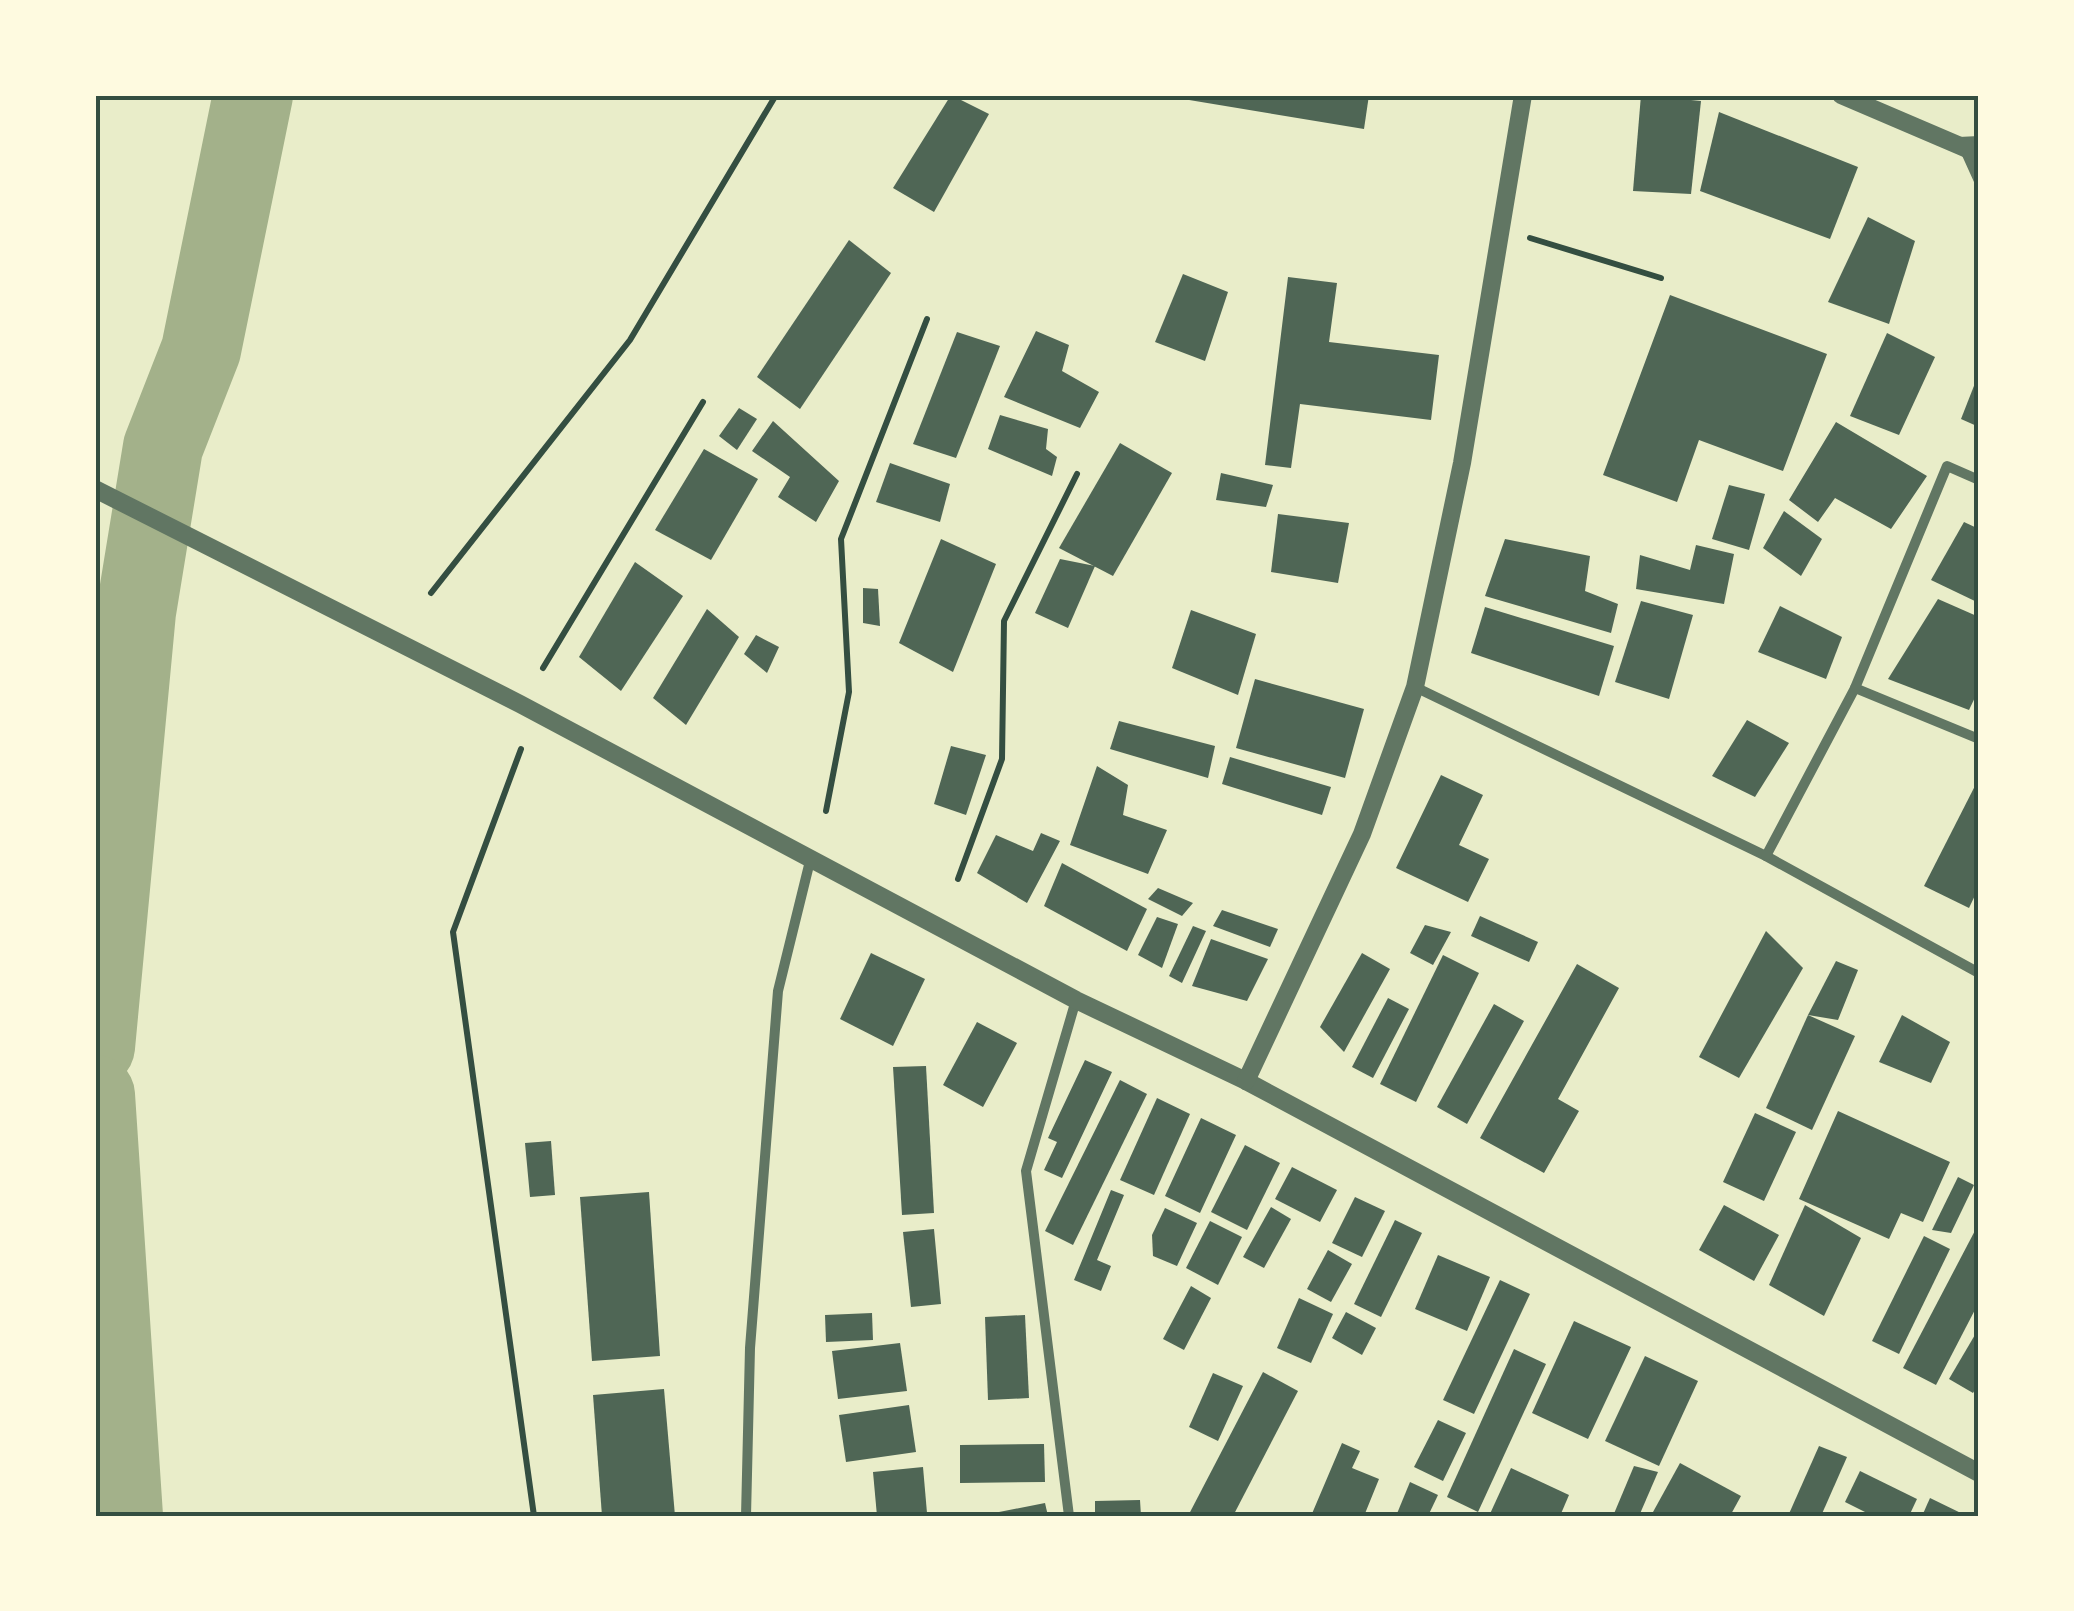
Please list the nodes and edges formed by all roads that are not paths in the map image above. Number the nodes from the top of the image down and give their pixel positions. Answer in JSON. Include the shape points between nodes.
{"nodes":[{"id":1,"x":1523,"y":95,"type":"edge"},
{"id":2,"x":1841,"y":95,"type":"edge"},
{"id":3,"x":1969,"y":146,"type":"edge"},
{"id":4,"x":1979,"y":181,"type":"edge"},
{"id":5,"x":1979,"y":480,"type":"edge"},
{"id":6,"x":95,"y":489,"type":"edge"},
{"id":7,"x":1415,"y":687,"type":"junction"},
{"id":8,"x":1855,"y":688,"type":"junction"},
{"id":9,"x":1979,"y":739,"type":"edge"},
{"id":10,"x":1766,"y":856,"type":"junction"},
{"id":11,"x":811,"y":858,"type":"junction"},
{"id":12,"x":1979,"y":973,"type":"edge"},
{"id":13,"x":1076,"y":1000,"type":"junction"},
{"id":14,"x":1246,"y":1081,"type":"junction"},
{"id":15,"x":1979,"y":1472,"type":"edge"},
{"id":16,"x":746,"y":1516,"type":"edge"},
{"id":17,"x":1069,"y":1516,"type":"edge"}],
"edges":[{"from":1,"to":7,"type":"street","via":[[1462,463]]},
{"from":2,"to":3,"type":"street"},
{"from":3,"to":4,"type":"street"},
{"from":5,"to":8,"type":"street","via":[[1947,466]]},
{"from":6,"to":11,"type":"street"},
{"from":7,"to":10,"type":"street"},
{"from":7,"to":14,"type":"street","via":[[1362,834]]},
{"from":8,"to":9,"type":"street"},
{"from":8,"to":10,"type":"street"},
{"from":10,"to":12,"type":"street"},
{"from":11,"to":13,"type":"street"},
{"from":11,"to":16,"type":"street","via":[[778,991],[750,1348]]},
{"from":13,"to":14,"type":"street"},
{"from":13,"to":17,"type":"street","via":[[1026,1171]]},
{"from":14,"to":15,"type":"street"}]}
